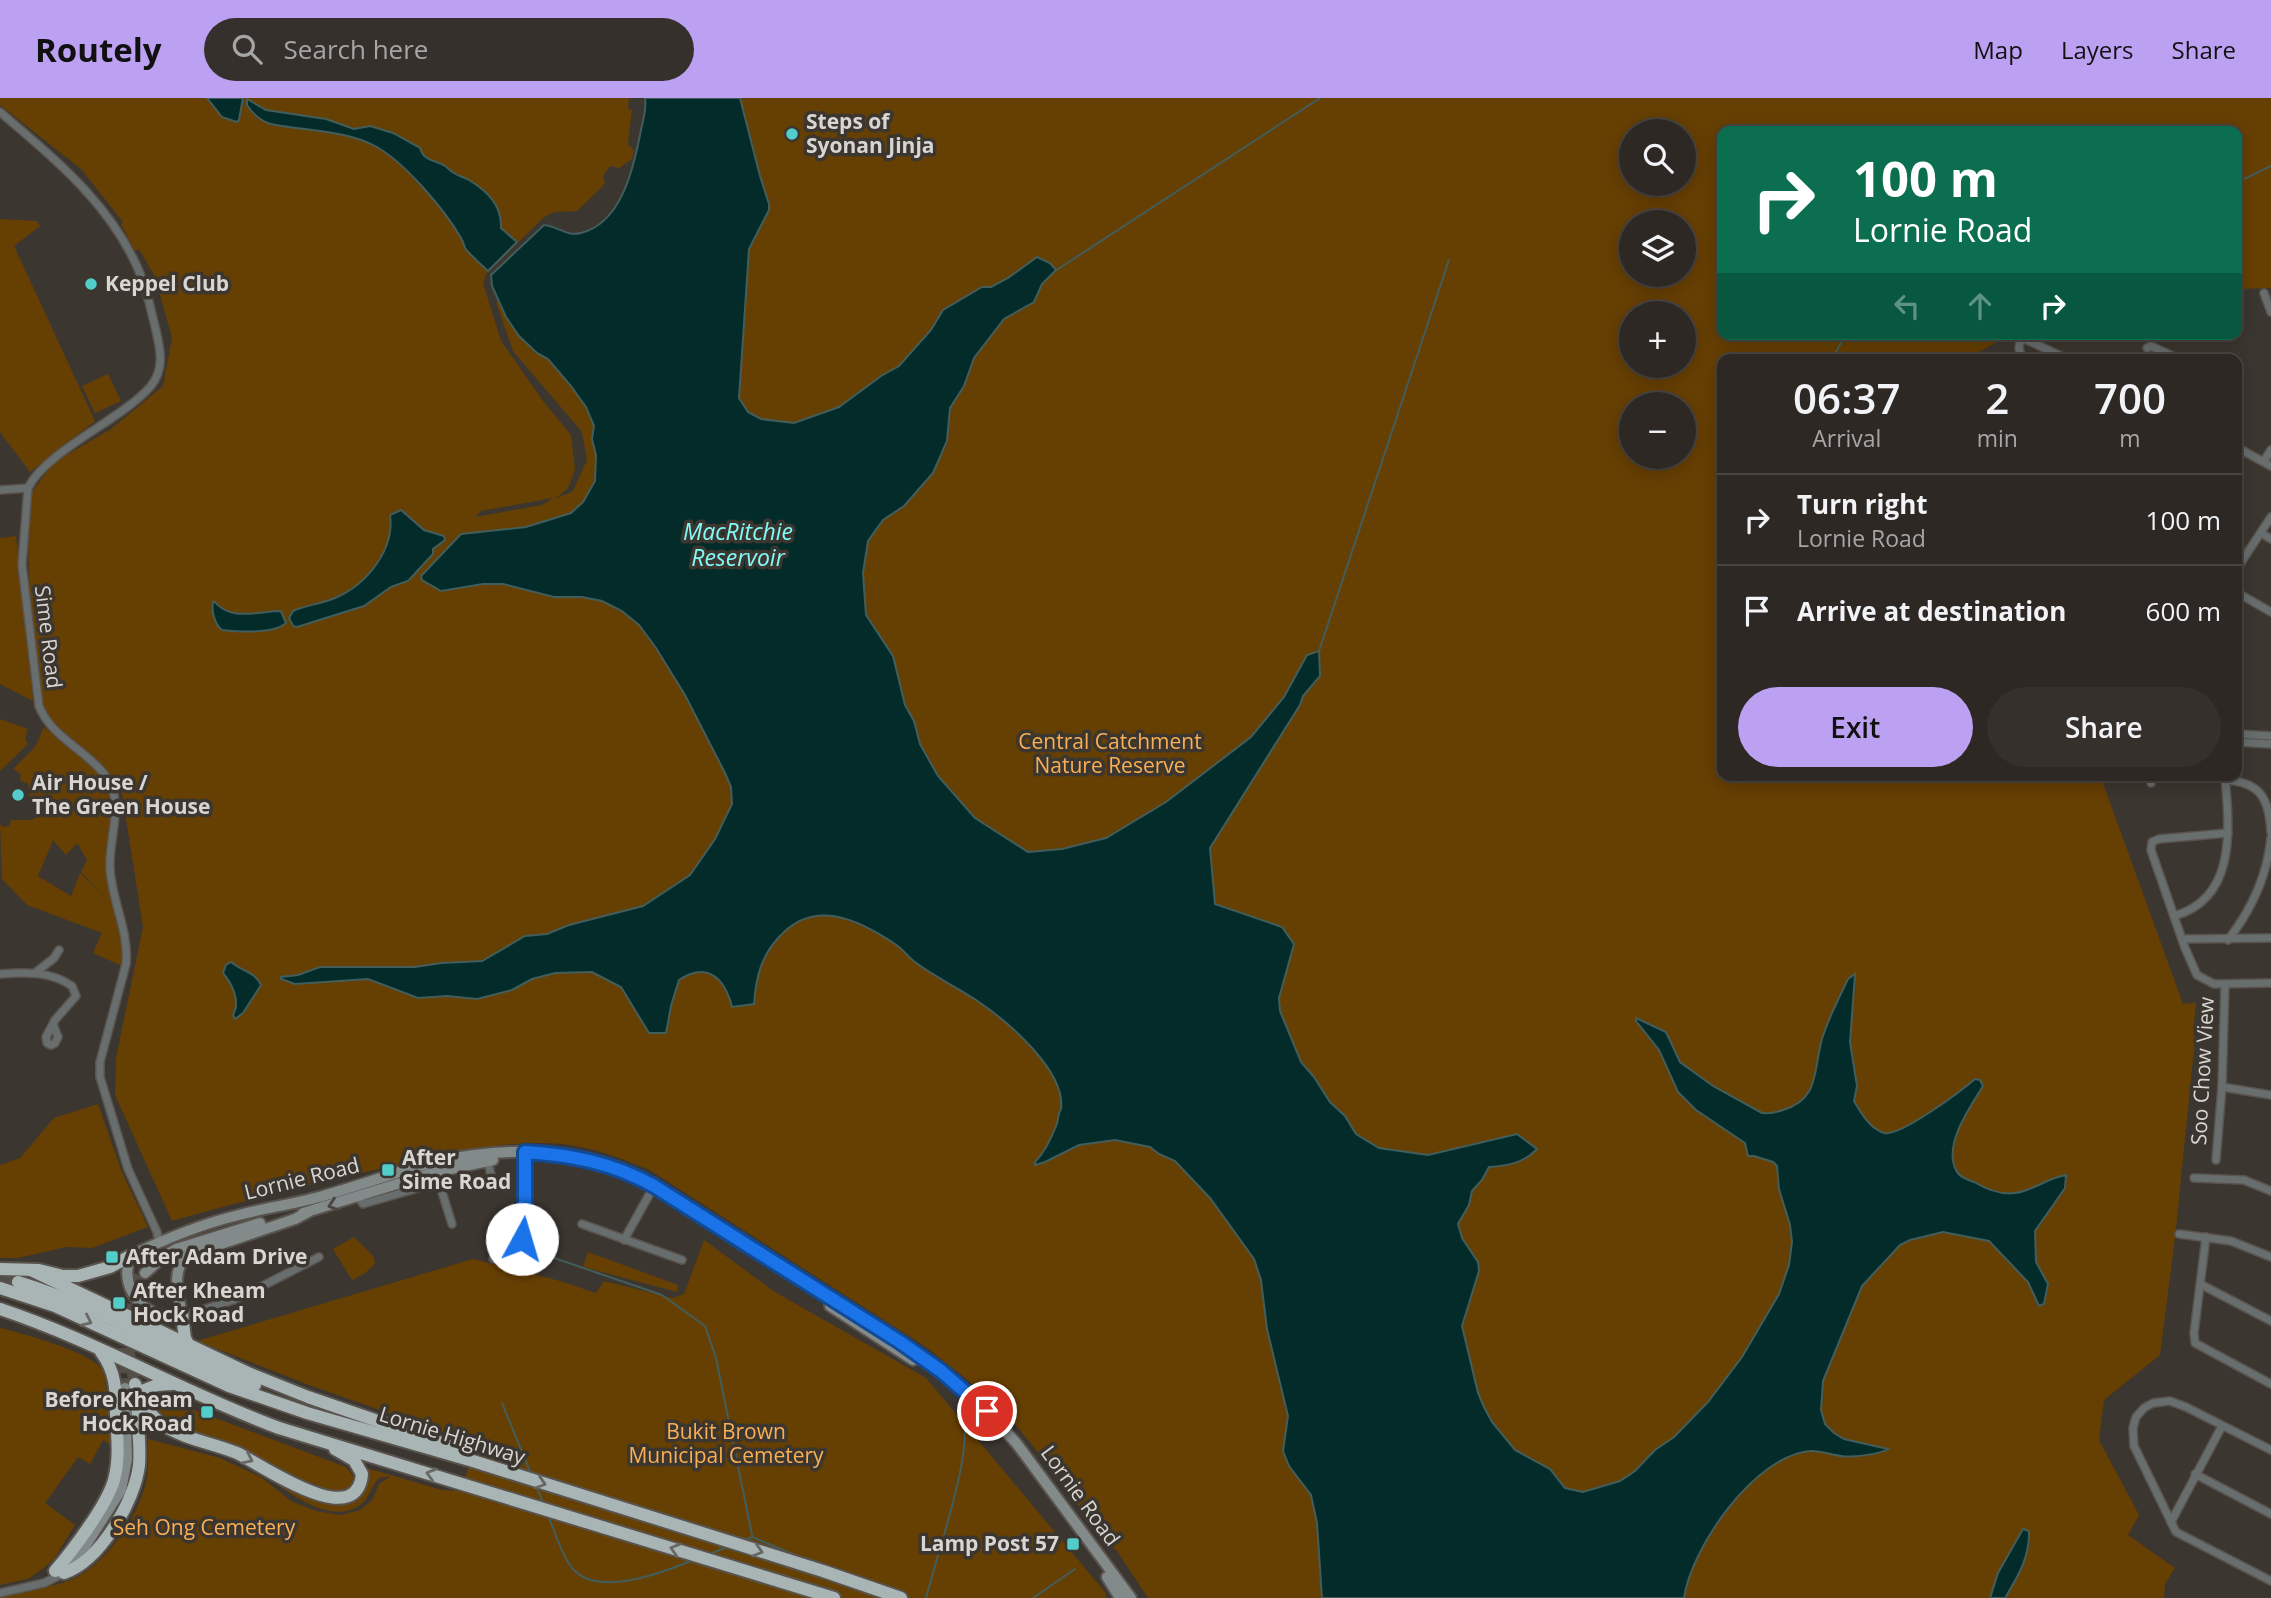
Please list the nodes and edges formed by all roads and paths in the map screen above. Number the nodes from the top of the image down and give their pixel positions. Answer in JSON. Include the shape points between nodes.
{"nodes":[{"id":1,"x":0,"y":112,"type":"edge"},
{"id":2,"x":2264,"y":292,"type":"dead end"},
{"id":3,"x":2271,"y":312,"type":"edge"},
{"id":4,"x":2027,"y":340,"type":"edge"},
{"id":5,"x":2147,"y":348,"type":"dead end"},
{"id":6,"x":2056,"y":354,"type":"edge"},
{"id":7,"x":2168,"y":354,"type":"edge"},
{"id":8,"x":2242,"y":450,"type":"edge"},
{"id":9,"x":2271,"y":450,"type":"edge"},
{"id":10,"x":2264,"y":461,"type":"junction"},
{"id":11,"x":2271,"y":466,"type":"edge"},
{"id":12,"x":27,"y":488,"type":"junction"},
{"id":13,"x":0,"y":490,"type":"edge"},
{"id":14,"x":2271,"y":517,"type":"edge"},
{"id":15,"x":2261,"y":533,"type":"junction"},
{"id":16,"x":2271,"y":539,"type":"edge"},
{"id":17,"x":2242,"y":560,"type":"edge"},
{"id":18,"x":2242,"y":595,"type":"edge"},
{"id":19,"x":2271,"y":612,"type":"edge"},
{"id":20,"x":2242,"y":734,"type":"edge"},
{"id":21,"x":2271,"y":736,"type":"edge"},
{"id":22,"x":2242,"y":742,"type":"edge"},
{"id":23,"x":2271,"y":744,"type":"edge"},
{"id":24,"x":2225,"y":781,"type":"edge"},
{"id":25,"x":2239,"y":781,"type":"edge"},
{"id":26,"x":2271,"y":832,"type":"edge"},
{"id":27,"x":2228,"y":833,"type":"junction"},
{"id":28,"x":2271,"y":838,"type":"edge"},
{"id":29,"x":2174,"y":916,"type":"junction"},
{"id":30,"x":2271,"y":938,"type":"edge"},
{"id":31,"x":2182,"y":939,"type":"junction"},
{"id":32,"x":2228,"y":940,"type":"junction"},
{"id":33,"x":59,"y":950,"type":"dead end"},
{"id":34,"x":35,"y":973,"type":"junction"},
{"id":35,"x":0,"y":974,"type":"edge"},
{"id":36,"x":2271,"y":983,"type":"edge"},
{"id":37,"x":2225,"y":984,"type":"junction"},
{"id":38,"x":53,"y":1024,"type":"dead end"},
{"id":39,"x":2222,"y":1087,"type":"junction"},
{"id":40,"x":2271,"y":1095,"type":"edge"},
{"id":41,"x":525,"y":1155,"type":"junction"},
{"id":42,"x":487,"y":1157,"type":"junction"},
{"id":43,"x":2216,"y":1160,"type":"dead end"},
{"id":44,"x":456,"y":1162,"type":"junction"},
{"id":45,"x":438,"y":1177,"type":"junction"},
{"id":46,"x":2194,"y":1178,"type":"dead end"},
{"id":47,"x":492,"y":1179,"type":"dead end"},
{"id":48,"x":653,"y":1189,"type":"junction"},
{"id":49,"x":358,"y":1191,"type":"junction"},
{"id":50,"x":2271,"y":1191,"type":"edge"},
{"id":51,"x":287,"y":1206,"type":"junction"},
{"id":52,"x":308,"y":1212,"type":"junction"},
{"id":53,"x":452,"y":1224,"type":"dead end"},
{"id":54,"x":582,"y":1224,"type":"dead end"},
{"id":55,"x":2179,"y":1234,"type":"dead end"},
{"id":56,"x":2206,"y":1237,"type":"junction"},
{"id":57,"x":525,"y":1238,"type":"junction"},
{"id":58,"x":164,"y":1240,"type":"junction"},
{"id":59,"x":624,"y":1240,"type":"junction"},
{"id":60,"x":550,"y":1247,"type":"dead end"},
{"id":61,"x":131,"y":1256,"type":"junction"},
{"id":62,"x":319,"y":1257,"type":"dead end"},
{"id":63,"x":2271,"y":1257,"type":"edge"},
{"id":64,"x":494,"y":1259,"type":"dead end"},
{"id":65,"x":682,"y":1260,"type":"dead end"},
{"id":66,"x":0,"y":1269,"type":"edge"},
{"id":67,"x":30,"y":1270,"type":"junction"},
{"id":68,"x":18,"y":1282,"type":"tunnel mouth"},
{"id":69,"x":2202,"y":1285,"type":"junction"},
{"id":70,"x":0,"y":1288,"type":"edge"},
{"id":71,"x":180,"y":1299,"type":"junction"},
{"id":72,"x":0,"y":1309,"type":"edge"},
{"id":73,"x":0,"y":1315,"type":"edge"},
{"id":74,"x":24,"y":1317,"type":"junction"},
{"id":75,"x":164,"y":1317,"type":"junction"},
{"id":76,"x":183,"y":1321,"type":"junction"},
{"id":77,"x":2271,"y":1321,"type":"edge"},
{"id":78,"x":866,"y":1325,"type":"junction"},
{"id":79,"x":166,"y":1334,"type":"junction"},
{"id":80,"x":189,"y":1346,"type":"junction"},
{"id":81,"x":100,"y":1350,"type":"junction"},
{"id":82,"x":172,"y":1384,"type":"junction"},
{"id":83,"x":2271,"y":1384,"type":"edge"},
{"id":84,"x":134,"y":1390,"type":"junction"},
{"id":85,"x":349,"y":1425,"type":"junction"},
{"id":86,"x":2222,"y":1426,"type":"junction"},
{"id":87,"x":314,"y":1437,"type":"junction"},
{"id":88,"x":2271,"y":1450,"type":"edge"},
{"id":89,"x":474,"y":1462,"type":"junction"},
{"id":90,"x":2195,"y":1474,"type":"junction"},
{"id":91,"x":2271,"y":1514,"type":"edge"},
{"id":92,"x":2171,"y":1522,"type":"junction"},
{"id":93,"x":60,"y":1572,"type":"junction"},
{"id":94,"x":2271,"y":1581,"type":"edge"},
{"id":95,"x":0,"y":1593,"type":"edge"},
{"id":96,"x":834,"y":1598,"type":"edge"},
{"id":97,"x":901,"y":1598,"type":"edge"},
{"id":98,"x":1120,"y":1598,"type":"edge"},
{"id":99,"x":1131,"y":1598,"type":"edge"}],
"edges":[{"from":1,"to":12,"type":"street","via":[[82,185],[111,222],[142,278],[161,350],[160,370],[148,389],[55,459]]},
{"from":2,"to":3,"type":"street"},
{"from":4,"to":6,"type":"street"},
{"from":5,"to":7,"type":"street"},
{"from":8,"to":10,"type":"street"},
{"from":9,"to":10,"type":"street"},
{"from":10,"to":11,"type":"street"},
{"from":12,"to":13,"type":"street"},
{"from":12,"to":58,"type":"street","name":"Sime Road","via":[[22,565],[39,706],[51,727],[107,777],[115,798],[110,870],[127,948],[100,1077],[127,1162]]},
{"from":14,"to":15,"type":"street"},
{"from":15,"to":16,"type":"street"},
{"from":15,"to":17,"type":"street"},
{"from":18,"to":19,"type":"street"},
{"from":20,"to":21,"type":"street"},
{"from":22,"to":23,"type":"street"},
{"from":24,"to":27,"type":"street"},
{"from":25,"to":26,"type":"street","via":[[2250,785],[2268,804]]},
{"from":27,"to":29,"type":"street","via":[[2227,855],[2216,882],[2195,907]]},
{"from":27,"to":29,"type":"street","via":[[2152,842]]},
{"from":28,"to":32,"type":"street","via":[[2257,895]]},
{"from":29,"to":31,"type":"street"},
{"from":30,"to":32,"type":"street"},
{"from":31,"to":32,"type":"street"},
{"from":31,"to":37,"type":"street","via":[[2197,975]]},
{"from":33,"to":34,"type":"street"},
{"from":34,"to":35,"type":"street"},
{"from":34,"to":38,"type":"street","via":[[68,983],[75,991],[73,1001]]},
{"from":36,"to":37,"type":"street"},
{"from":37,"to":39,"type":"street","name":"Soo Chow View"},
{"from":39,"to":40,"type":"street"},
{"from":39,"to":43,"type":"street","name":"Soo Chow View"},
{"from":41,"to":42,"type":"street","name":"Lornie Road"},
{"from":41,"to":48,"type":"street","name":"Lornie Road","via":[[576,1156],[612,1166]]},
{"from":41,"to":57,"type":"street"},
{"from":42,"to":44,"type":"street","name":"Lornie Road"},
{"from":42,"to":47,"type":"street"},
{"from":44,"to":45,"type":"street","name":"Lornie Road"},
{"from":44,"to":49,"type":"street","name":"Lornie Road"},
{"from":45,"to":49,"type":"street","name":"Lornie Road"},
{"from":45,"to":53,"type":"street"},
{"from":46,"to":50,"type":"street","via":[[2244,1180]]},
{"from":48,"to":59,"type":"street"},
{"from":48,"to":78,"type":"street","name":"Lornie Road"},
{"from":49,"to":51,"type":"street","name":"Lornie Road"},
{"from":49,"to":52,"type":"street","name":"Lornie Road","one_way":true},
{"from":51,"to":52,"type":"street","via":[[171,1247],[144,1272],[183,1246]]},
{"from":51,"to":58,"type":"street","name":"Lornie Road","via":[[239,1215]]},
{"from":52,"to":71,"type":"street","via":[[188,1255],[177,1271]]},
{"from":54,"to":59,"type":"street"},
{"from":55,"to":56,"type":"street"},
{"from":56,"to":63,"type":"street","via":[[2240,1243]]},
{"from":56,"to":69,"type":"street"},
{"from":57,"to":60,"type":"street"},
{"from":57,"to":64,"type":"street","via":[[502,1241]]},
{"from":58,"to":61,"type":"street","name":"Lornie Road"},
{"from":59,"to":65,"type":"street"},
{"from":61,"to":67,"type":"highway","via":[[78,1276]]},
{"from":61,"to":75,"type":"street","via":[[131,1293],[141,1305]]},
{"from":62,"to":76,"type":"street"},
{"from":66,"to":67,"type":"highway"},
{"from":67,"to":79,"type":"highway"},
{"from":68,"to":85,"type":"highway","via":[[71,1301]]},
{"from":69,"to":77,"type":"street"},
{"from":69,"to":83,"type":"street","via":[[2195,1343]]},
{"from":70,"to":85,"type":"highway","name":"Lornie Highway","one_way":true,"via":[[55,1306],[229,1387]]},
{"from":71,"to":75,"type":"street","via":[[177,1308]]},
{"from":71,"to":76,"type":"street"},
{"from":72,"to":74,"type":"highway"},
{"from":73,"to":74,"type":"highway"},
{"from":74,"to":81,"type":"highway","name":"Lornie Highway"},
{"from":75,"to":76,"type":"street"},
{"from":76,"to":79,"type":"highway","via":[[175,1333]]},
{"from":76,"to":80,"type":"highway"},
{"from":78,"to":98,"type":"street","name":"Lornie Road","via":[[937,1376],[995,1429]]},
{"from":78,"to":99,"type":"street","name":"Lornie Road","via":[[941,1371],[998,1422]]},
{"from":79,"to":80,"type":"highway"},
{"from":80,"to":89,"type":"highway","via":[[308,1397],[447,1445]]},
{"from":81,"to":82,"type":"highway","name":"Lornie Highway"},
{"from":81,"to":93,"type":"highway","via":[[113,1370],[116,1385],[115,1477]]},
{"from":82,"to":84,"type":"highway"},
{"from":82,"to":87,"type":"highway","name":"Lornie Highway","via":[[234,1411]]},
{"from":84,"to":87,"type":"highway","one_way":true,"via":[[154,1417],[172,1429],[236,1453],[316,1493],[335,1498],[351,1495],[361,1481],[359,1465]]},
{"from":84,"to":93,"type":"highway","via":[[139,1467],[130,1499],[93,1554],[78,1568]]},
{"from":85,"to":89,"type":"highway","name":"Lornie Highway"},
{"from":86,"to":88,"type":"street"},
{"from":86,"to":90,"type":"street"},
{"from":86,"to":92,"type":"street","via":[[2169,1401],[2150,1404],[2136,1417],[2134,1446]]},
{"from":96,"to":87,"type":"highway","name":"Lornie Highway","one_way":true},
{"from":89,"to":97,"type":"highway","name":"Lornie Highway","one_way":true},
{"from":90,"to":91,"type":"street"},
{"from":90,"to":92,"type":"street"},
{"from":92,"to":94,"type":"street","via":[[2178,1533]]},
{"from":93,"to":95,"type":"street"}]}
